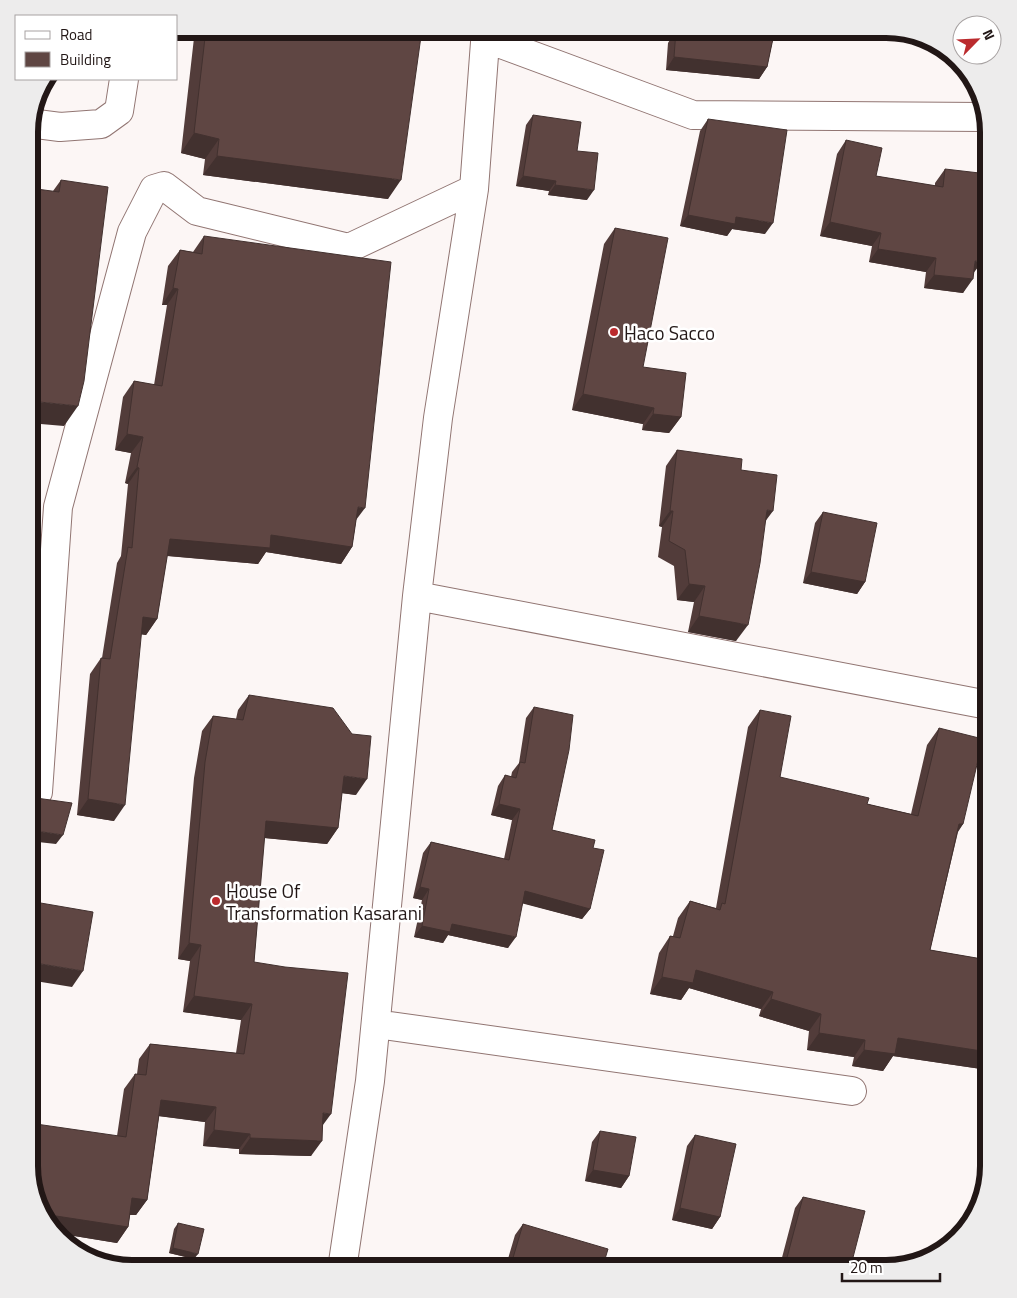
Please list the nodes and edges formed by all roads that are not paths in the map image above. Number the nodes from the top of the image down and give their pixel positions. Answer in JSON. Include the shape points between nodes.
{"nodes":[{"id":1,"x":486,"y":38,"type":"edge"},
{"id":2,"x":496,"y":38,"type":"edge"},
{"id":3,"x":124,"y":80,"type":"edge"},
{"id":4,"x":978,"y":117,"type":"edge"},
{"id":5,"x":38,"y":124,"type":"edge"},
{"id":6,"x":474,"y":189,"type":"junction"},
{"id":7,"x":417,"y":596,"type":"junction"},
{"id":8,"x":980,"y":703,"type":"edge"},
{"id":9,"x":38,"y":792,"type":"dead end"},
{"id":10,"x":376,"y":1024,"type":"junction"},
{"id":11,"x":852,"y":1091,"type":"dead end"},
{"id":12,"x":343,"y":1260,"type":"edge"}],
"edges":[{"from":1,"to":6,"type":"street"},
{"from":2,"to":4,"type":"street","via":[[693,115]]},
{"from":3,"to":5,"type":"street","via":[[119,111],[101,124],[60,127]]},
{"from":6,"to":7,"type":"street","via":[[438,418]]},
{"from":6,"to":9,"type":"street","via":[[349,248],[197,211],[164,186],[154,189],[132,232],[58,507]]},
{"from":7,"to":8,"type":"street"},
{"from":7,"to":10,"type":"street"},
{"from":10,"to":11,"type":"street"},
{"from":10,"to":12,"type":"street"}]}
